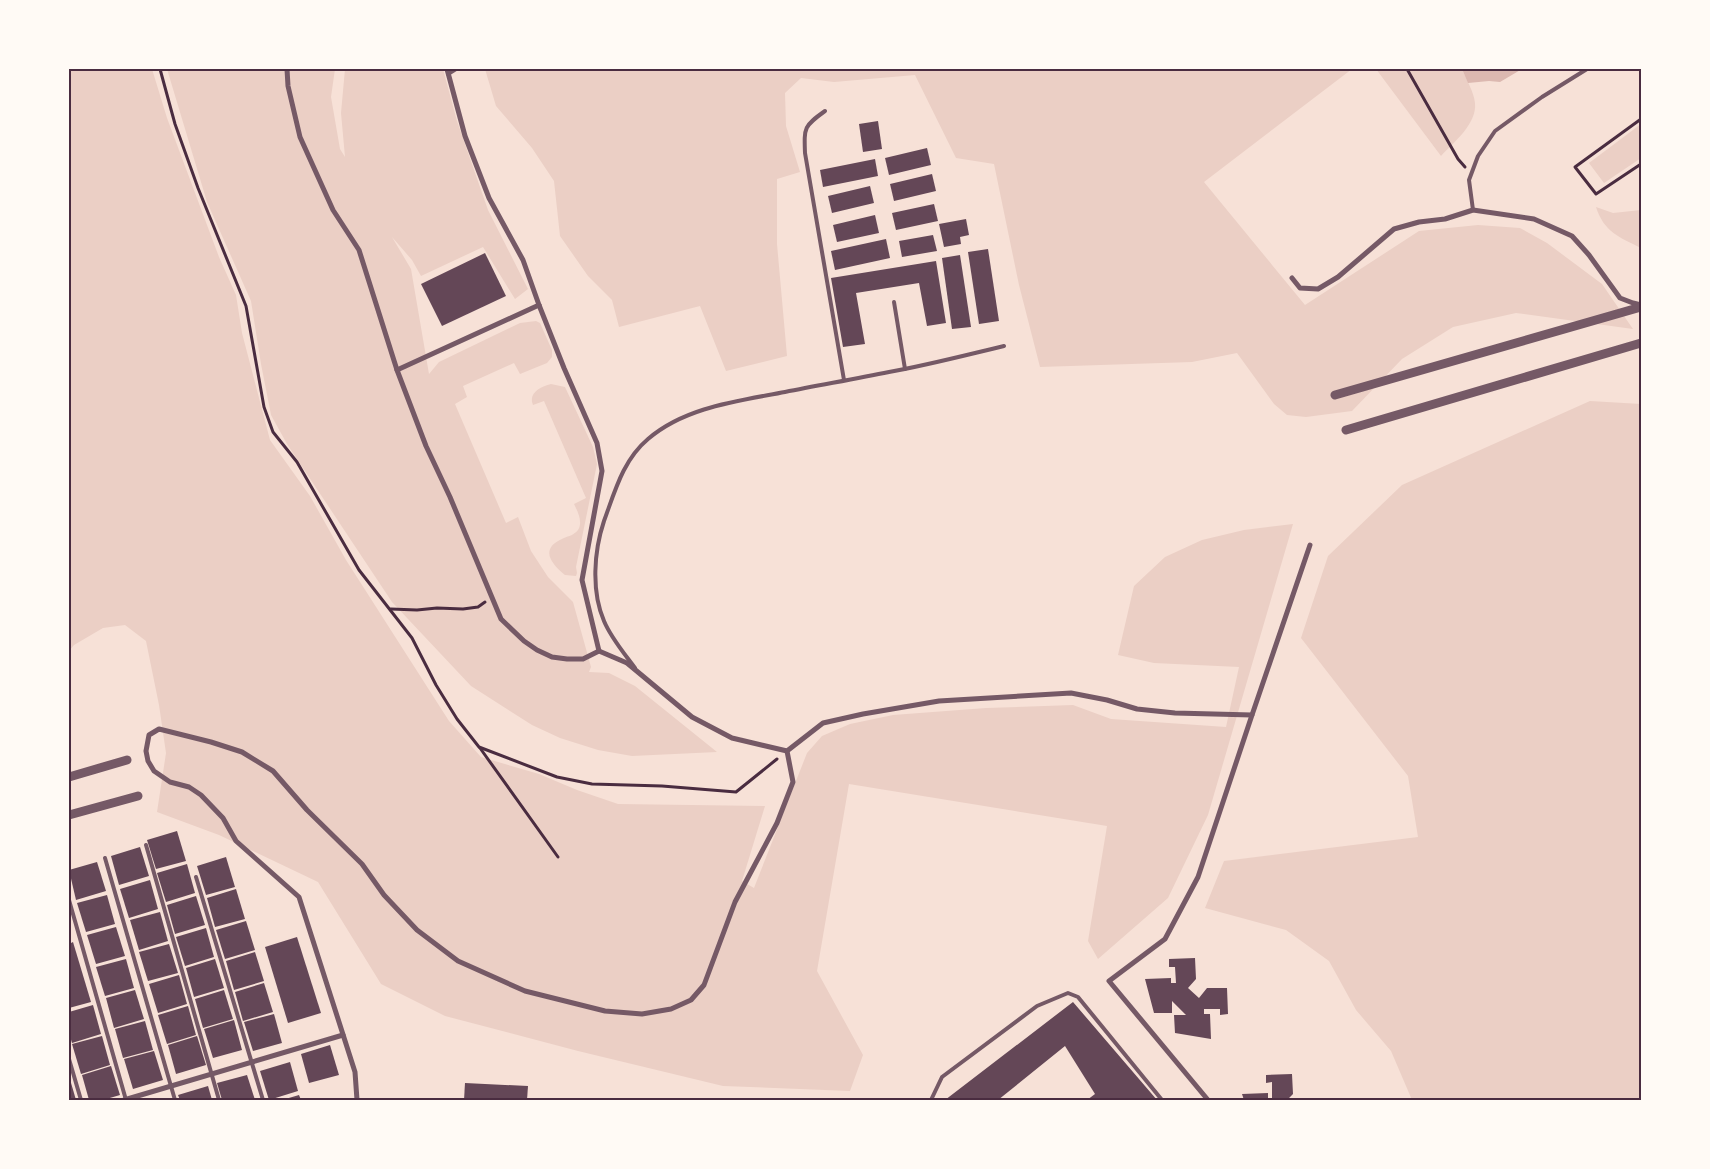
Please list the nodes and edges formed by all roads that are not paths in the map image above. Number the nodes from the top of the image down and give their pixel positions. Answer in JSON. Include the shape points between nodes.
{"nodes":[{"id":1,"x":287,"y":69,"type":"edge"},
{"id":2,"x":456,"y":69,"type":"edge"},
{"id":3,"x":1587,"y":69,"type":"edge"},
{"id":4,"x":448,"y":71,"type":"edge"},
{"id":5,"x":825,"y":111,"type":"dead end"},
{"id":6,"x":1473,"y":210,"type":"junction"},
{"id":7,"x":1292,"y":278,"type":"dead end"},
{"id":8,"x":894,"y":302,"type":"dead end"},
{"id":9,"x":538,"y":305,"type":"junction"},
{"id":10,"x":1641,"y":306,"type":"edge"},
{"id":11,"x":1641,"y":343,"type":"edge"},
{"id":12,"x":1004,"y":346,"type":"dead end"},
{"id":13,"x":905,"y":369,"type":"junction"},
{"id":14,"x":397,"y":370,"type":"junction"},
{"id":15,"x":844,"y":380,"type":"junction"},
{"id":16,"x":1335,"y":394,"type":"dead end"},
{"id":17,"x":1346,"y":430,"type":"dead end"},
{"id":18,"x":1310,"y":545,"type":"dead end"},
{"id":19,"x":599,"y":651,"type":"junction"},
{"id":20,"x":636,"y":670,"type":"junction"},
{"id":21,"x":1252,"y":715,"type":"junction"},
{"id":22,"x":787,"y":751,"type":"junction"},
{"id":23,"x":127,"y":760,"type":"dead end"},
{"id":24,"x":69,"y":777,"type":"edge"},
{"id":25,"x":138,"y":796,"type":"dead end"},
{"id":26,"x":69,"y":815,"type":"edge"},
{"id":27,"x":146,"y":846,"type":"dead end"},
{"id":28,"x":105,"y":858,"type":"dead end"},
{"id":29,"x":196,"y":877,"type":"dead end"},
{"id":30,"x":69,"y":900,"type":"edge"},
{"id":31,"x":343,"y":1035,"type":"junction"},
{"id":32,"x":69,"y":1059,"type":"edge"},
{"id":33,"x":252,"y":1062,"type":"junction"},
{"id":34,"x":211,"y":1074,"type":"junction"},
{"id":35,"x":171,"y":1086,"type":"junction"},
{"id":36,"x":81,"y":1100,"type":"edge"},
{"id":37,"x":125,"y":1100,"type":"edge"},
{"id":38,"x":175,"y":1100,"type":"edge"},
{"id":39,"x":219,"y":1100,"type":"edge"},
{"id":40,"x":263,"y":1100,"type":"edge"},
{"id":41,"x":357,"y":1100,"type":"edge"},
{"id":42,"x":931,"y":1100,"type":"edge"},
{"id":43,"x":1162,"y":1100,"type":"edge"},
{"id":44,"x":1208,"y":1100,"type":"edge"}],
"edges":[{"from":1,"to":14,"type":"street","via":[[300,137],[333,210],[359,250]]},
{"from":2,"to":4,"type":"lane"},
{"from":3,"to":6,"type":"lane","via":[[1495,131],[1478,156],[1469,180]]},
{"from":4,"to":9,"type":"street","via":[[465,136],[489,198],[523,260]]},
{"from":5,"to":15,"type":"lane","via":[[810,122],[804,133]]},
{"from":6,"to":7,"type":"street","via":[[1394,229],[1338,277],[1318,289],[1300,288]]},
{"from":6,"to":10,"type":"street","via":[[1534,219],[1572,236],[1620,298]]},
{"from":8,"to":13,"type":"lane"},
{"from":9,"to":14,"type":"street"},
{"from":9,"to":19,"type":"street","via":[[600,456],[602,471],[582,580]]},
{"from":10,"to":16,"type":"street"},
{"from":11,"to":17,"type":"street"},
{"from":12,"to":13,"type":"lane"},
{"from":13,"to":15,"type":"lane"},
{"from":14,"to":19,"type":"street","via":[[426,446],[501,619],[536,650],[552,656],[567,660],[583,659]]},
{"from":15,"to":20,"type":"lane","via":[[694,412],[668,424],[646,440],[626,464],[599,535],[596,596],[614,640]]},
{"from":18,"to":21,"type":"street"},
{"from":19,"to":20,"type":"street"},
{"from":20,"to":22,"type":"street","via":[[692,717],[732,738]]},
{"from":21,"to":22,"type":"street","via":[[1137,709],[1071,693],[939,701],[823,723]]},
{"from":21,"to":44,"type":"street","via":[[1198,877],[1165,939],[1108,981]]},
{"from":22,"to":31,"type":"street","via":[[793,782],[777,823],[735,902],[704,985],[691,1000],[671,1009],[642,1014],[605,1011],[525,991],[458,961],[417,930],[384,895],[362,864],[273,771],[242,752],[159,729],[154,732],[150,735],[146,751],[154,771],[170,782],[189,787],[201,795],[223,818],[236,841],[299,897]]},
{"from":23,"to":24,"type":"street"},
{"from":25,"to":26,"type":"street"},
{"from":27,"to":34,"type":"lane"},
{"from":28,"to":35,"type":"lane"},
{"from":29,"to":33,"type":"lane"},
{"from":30,"to":37,"type":"lane"},
{"from":31,"to":33,"type":"street"},
{"from":31,"to":41,"type":"street","via":[[355,1072]]},
{"from":32,"to":36,"type":"lane"},
{"from":33,"to":34,"type":"street"},
{"from":33,"to":40,"type":"lane"},
{"from":34,"to":35,"type":"street"},
{"from":34,"to":39,"type":"lane"},
{"from":35,"to":37,"type":"street"},
{"from":35,"to":38,"type":"lane"},
{"from":42,"to":43,"type":"lane","via":[[942,1077],[1037,1006],[1068,993],[1078,997]]}]}
